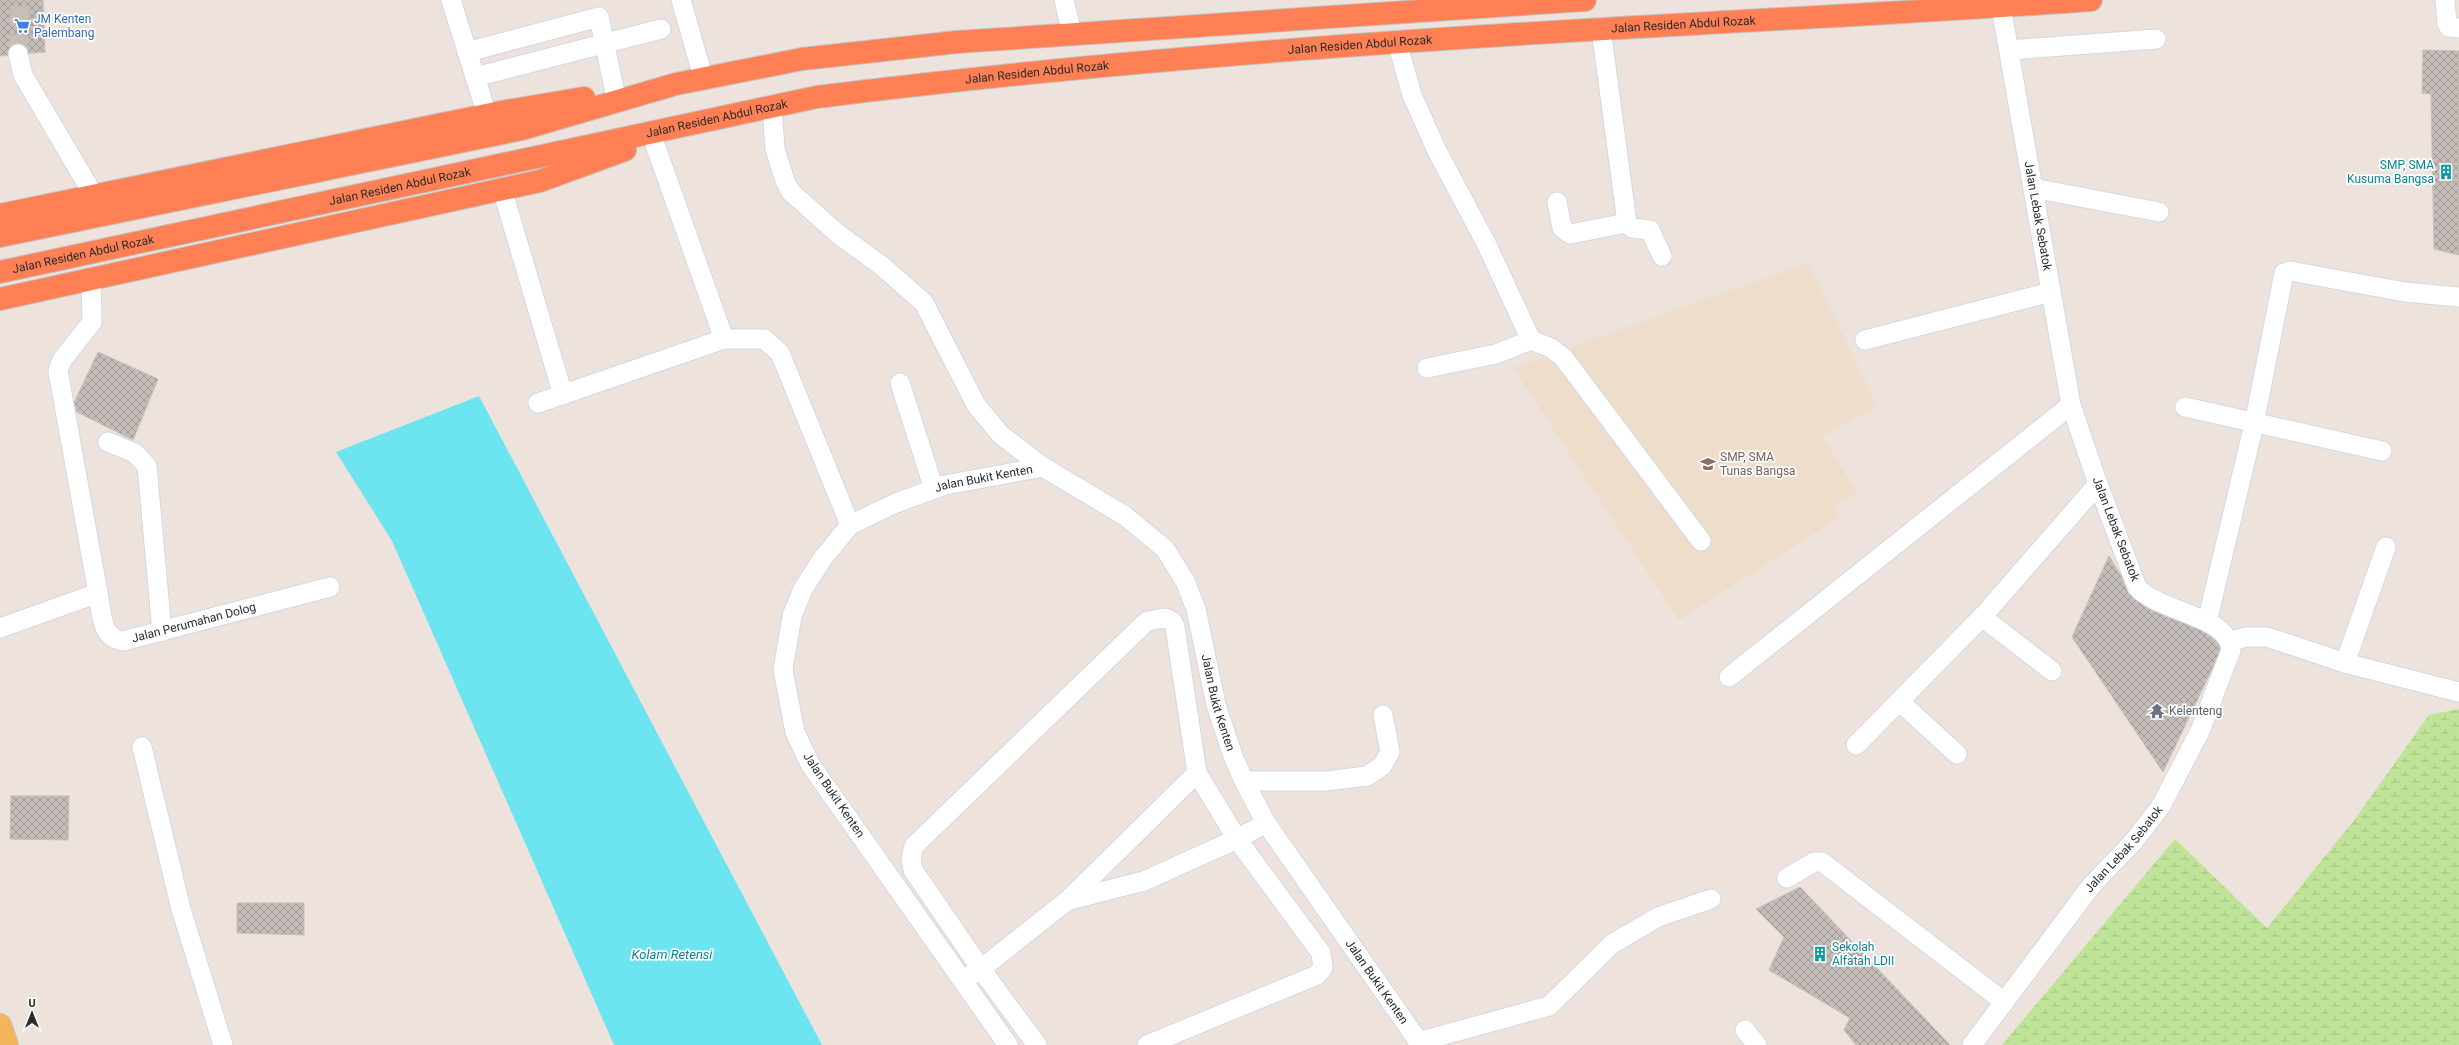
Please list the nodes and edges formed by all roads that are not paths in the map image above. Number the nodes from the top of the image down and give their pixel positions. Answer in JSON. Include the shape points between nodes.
{"nodes":[{"id":1,"x":451,"y":0,"type":"edge"},
{"id":2,"x":681,"y":0,"type":"edge"},
{"id":3,"x":1064,"y":0,"type":"edge"},
{"id":4,"x":1563,"y":0,"type":"edge"},
{"id":5,"x":1585,"y":0,"type":"edge"},
{"id":6,"x":2091,"y":0,"type":"edge"},
{"id":7,"x":2450,"y":2,"type":"edge"},
{"id":8,"x":1456,"y":4,"type":"edge"},
{"id":9,"x":2001,"y":7,"type":"junction"},
{"id":10,"x":2459,"y":28,"type":"edge"},
{"id":11,"x":661,"y":29,"type":"dead end"},
{"id":12,"x":1601,"y":29,"type":"junction"},
{"id":13,"x":1072,"y":34,"type":"junction"},
{"id":14,"x":2156,"y":39,"type":"dead end"},
{"id":15,"x":1397,"y":42,"type":"junction"},
{"id":16,"x":605,"y":44,"type":"junction"},
{"id":17,"x":2009,"y":50,"type":"junction"},
{"id":18,"x":467,"y":52,"type":"junction"},
{"id":19,"x":18,"y":54,"type":"tunnel mouth"},
{"id":20,"x":475,"y":77,"type":"junction"},
{"id":21,"x":703,"y":77,"type":"junction"},
{"id":22,"x":676,"y":84,"type":"junction"},
{"id":23,"x":615,"y":93,"type":"junction"},
{"id":24,"x":772,"y":107,"type":"junction"},
{"id":25,"x":486,"y":115,"type":"junction"},
{"id":26,"x":697,"y":123,"type":"junction"},
{"id":27,"x":653,"y":139,"type":"junction"},
{"id":28,"x":2033,"y":188,"type":"junction"},
{"id":29,"x":502,"y":189,"type":"junction"},
{"id":30,"x":94,"y":196,"type":"junction"},
{"id":31,"x":1556,"y":202,"type":"dead end"},
{"id":32,"x":2159,"y":212,"type":"dead end"},
{"id":33,"x":0,"y":214,"type":"edge"},
{"id":34,"x":1627,"y":223,"type":"junction"},
{"id":35,"x":0,"y":236,"type":"edge"},
{"id":36,"x":1662,"y":256,"type":"dead end"},
{"id":37,"x":0,"y":272,"type":"edge"},
{"id":38,"x":91,"y":278,"type":"junction"},
{"id":39,"x":2051,"y":292,"type":"junction"},
{"id":40,"x":2459,"y":297,"type":"edge"},
{"id":41,"x":4,"y":299,"type":"edge"},
{"id":42,"x":724,"y":339,"type":"junction"},
{"id":43,"x":1531,"y":340,"type":"junction"},
{"id":44,"x":1865,"y":340,"type":"dead end"},
{"id":45,"x":1427,"y":368,"type":"dead end"},
{"id":46,"x":900,"y":383,"type":"dead end"},
{"id":47,"x":563,"y":395,"type":"junction"},
{"id":48,"x":538,"y":403,"type":"dead end"},
{"id":49,"x":2071,"y":405,"type":"junction"},
{"id":50,"x":2185,"y":407,"type":"dead end"},
{"id":51,"x":2254,"y":424,"type":"junction"},
{"id":52,"x":108,"y":442,"type":"dead end"},
{"id":53,"x":2382,"y":451,"type":"dead end"},
{"id":54,"x":1043,"y":467,"type":"junction"},
{"id":55,"x":2098,"y":484,"type":"junction"},
{"id":56,"x":934,"y":489,"type":"junction"},
{"id":57,"x":850,"y":525,"type":"junction"},
{"id":58,"x":1701,"y":541,"type":"dead end"},
{"id":59,"x":2386,"y":547,"type":"dead end"},
{"id":60,"x":330,"y":587,"type":"dead end"},
{"id":61,"x":98,"y":593,"type":"junction"},
{"id":62,"x":1982,"y":617,"type":"junction"},
{"id":63,"x":2207,"y":622,"type":"junction"},
{"id":64,"x":0,"y":628,"type":"edge"},
{"id":65,"x":162,"y":632,"type":"junction"},
{"id":66,"x":2230,"y":641,"type":"junction"},
{"id":67,"x":2345,"y":663,"type":"junction"},
{"id":68,"x":2052,"y":671,"type":"dead end"},
{"id":69,"x":1729,"y":677,"type":"dead end"},
{"id":70,"x":2459,"y":692,"type":"edge"},
{"id":71,"x":1900,"y":702,"type":"junction"},
{"id":72,"x":1383,"y":715,"type":"dead end"},
{"id":73,"x":1856,"y":745,"type":"dead end"},
{"id":74,"x":142,"y":747,"type":"dead end"},
{"id":75,"x":1957,"y":754,"type":"dead end"},
{"id":76,"x":1197,"y":773,"type":"junction"},
{"id":77,"x":1244,"y":781,"type":"junction"},
{"id":78,"x":1266,"y":823,"type":"junction"},
{"id":79,"x":1237,"y":839,"type":"junction"},
{"id":80,"x":1787,"y":878,"type":"dead end"},
{"id":81,"x":1711,"y":899,"type":"dead end"},
{"id":82,"x":1068,"y":900,"type":"junction"},
{"id":83,"x":981,"y":969,"type":"junction"},
{"id":84,"x":963,"y":980,"type":"junction"},
{"id":85,"x":2003,"y":1001,"type":"junction"},
{"id":86,"x":0,"y":1025,"type":"edge"},
{"id":87,"x":1745,"y":1030,"type":"dead end"},
{"id":88,"x":1420,"y":1044,"type":"edge"},
{"id":89,"x":7,"y":1045,"type":"edge"},
{"id":90,"x":223,"y":1045,"type":"edge"},
{"id":91,"x":1008,"y":1045,"type":"edge"},
{"id":92,"x":1037,"y":1045,"type":"edge"},
{"id":93,"x":1147,"y":1045,"type":"edge"},
{"id":94,"x":1757,"y":1045,"type":"edge"},
{"id":95,"x":1972,"y":1045,"type":"edge"}],
"edges":[{"from":1,"to":18,"type":"street"},
{"from":2,"to":21,"type":"street"},
{"from":3,"to":13,"type":"street"},
{"from":4,"to":5,"type":"highway"},
{"from":4,"to":8,"type":"highway"},
{"from":6,"to":9,"type":"highway","name":"Jalan Residen Abdul Rozak"},
{"from":7,"to":10,"type":"street","via":[[2447,24],[2449,27]]},
{"from":8,"to":13,"type":"highway"},
{"from":9,"to":12,"type":"highway","name":"Jalan Residen Abdul Rozak"},
{"from":9,"to":17,"type":"street","name":"Jalan Lebak Sebatok"},
{"from":11,"to":16,"type":"street"},
{"from":12,"to":15,"type":"highway","name":"Jalan Residen Abdul Rozak"},
{"from":12,"to":34,"type":"street"},
{"from":13,"to":21,"type":"highway","via":[[957,42],[802,59]]},
{"from":14,"to":17,"type":"street"},
{"from":15,"to":24,"type":"highway","name":"Jalan Residen Abdul Rozak","via":[[1212,55],[950,80],[817,96]]},
{"from":15,"to":43,"type":"street","via":[[1412,95],[1437,151],[1486,243]]},
{"from":16,"to":18,"type":"street","via":[[599,17]]},
{"from":16,"to":20,"type":"street"},
{"from":16,"to":23,"type":"street"},
{"from":17,"to":28,"type":"street","name":"Jalan Lebak Sebatok"},
{"from":18,"to":20,"type":"street"},
{"from":19,"to":30,"type":"street","via":[[24,75]]},
{"from":20,"to":25,"type":"street"},
{"from":21,"to":22,"type":"highway"},
{"from":22,"to":23,"type":"highway"},
{"from":22,"to":35,"type":"highway","via":[[522,128]]},
{"from":23,"to":25,"type":"highway"},
{"from":24,"to":26,"type":"highway","name":"Jalan Residen Abdul Rozak"},
{"from":24,"to":54,"type":"street","via":[[775,149],[791,192],[838,234],[882,266],[924,303],[976,405],[1001,435]]},
{"from":25,"to":30,"type":"highway"},
{"from":26,"to":27,"type":"highway"},
{"from":26,"to":37,"type":"highway","name":"Jalan Residen Abdul Rozak"},
{"from":27,"to":29,"type":"highway","via":[[540,181]]},
{"from":27,"to":42,"type":"street"},
{"from":28,"to":32,"type":"street"},
{"from":28,"to":39,"type":"street","name":"Jalan Lebak Sebatok"},
{"from":29,"to":38,"type":"highway"},
{"from":29,"to":47,"type":"street"},
{"from":30,"to":33,"type":"highway"},
{"from":31,"to":34,"type":"street","via":[[1562,228],[1570,234]]},
{"from":34,"to":36,"type":"street","via":[[1632,228],[1650,230]]},
{"from":38,"to":41,"type":"highway"},
{"from":38,"to":61,"type":"street","via":[[92,322],[62,360],[58,371]]},
{"from":39,"to":44,"type":"street"},
{"from":39,"to":49,"type":"street","name":"Jalan Lebak Sebatok"},
{"from":40,"to":51,"type":"street","via":[[2405,292],[2290,271],[2284,273]]},
{"from":42,"to":47,"type":"street"},
{"from":42,"to":57,"type":"street","via":[[764,339],[780,353]]},
{"from":43,"to":45,"type":"street","via":[[1496,354]]},
{"from":43,"to":58,"type":"street","via":[[1551,348],[1563,357]]},
{"from":46,"to":56,"type":"street"},
{"from":47,"to":48,"type":"street"},
{"from":49,"to":55,"type":"street","name":"Jalan Lebak Sebatok"},
{"from":49,"to":69,"type":"street"},
{"from":50,"to":51,"type":"street"},
{"from":51,"to":53,"type":"street"},
{"from":51,"to":63,"type":"street"},
{"from":52,"to":65,"type":"street","via":[[135,453],[147,466]]},
{"from":54,"to":56,"type":"street","name":"Jalan Bukit Kenten"},
{"from":54,"to":77,"type":"street","name":"Jalan Bukit Kenten","via":[[1125,516],[1165,549],[1185,581],[1196,609],[1216,705]]},
{"from":55,"to":62,"type":"street"},
{"from":55,"to":63,"type":"street","name":"Jalan Lebak Sebatok","via":[[2137,587],[2166,606]]},
{"from":56,"to":57,"type":"street","name":"Jalan Bukit Kenten","via":[[896,503]]},
{"from":57,"to":84,"type":"street","name":"Jalan Bukit Kenten","via":[[823,558],[803,589],[792,616],[783,670],[795,732],[810,764]]},
{"from":59,"to":67,"type":"street"},
{"from":60,"to":65,"type":"street","name":"Jalan Perumahan Dolog"},
{"from":61,"to":64,"type":"street"},
{"from":61,"to":65,"type":"street","name":"Jalan Perumahan Dolog","via":[[105,629],[115,640],[123,641]]},
{"from":62,"to":68,"type":"street"},
{"from":62,"to":71,"type":"street"},
{"from":63,"to":66,"type":"street","name":"Jalan Lebak Sebatok","via":[[2223,632]]},
{"from":66,"to":67,"type":"street","via":[[2247,637],[2267,637]]},
{"from":66,"to":85,"type":"street","name":"Jalan Lebak Sebatok","via":[[2229,659],[2200,731],[2161,806],[2134,841],[2091,886]]},
{"from":67,"to":70,"type":"street"},
{"from":71,"to":73,"type":"street"},
{"from":71,"to":75,"type":"street"},
{"from":72,"to":77,"type":"street","via":[[1390,752],[1382,766],[1367,776],[1327,781]]},
{"from":74,"to":90,"type":"street","via":[[180,909]]},
{"from":76,"to":79,"type":"street"},
{"from":76,"to":82,"type":"street"},
{"from":76,"to":83,"type":"street","via":[[1175,627],[1172,621],[1165,618],[1147,621],[914,846],[911,858],[913,870]]},
{"from":77,"to":78,"type":"street","name":"Jalan Bukit Kenten"},
{"from":78,"to":79,"type":"street"},
{"from":78,"to":88,"type":"street","name":"Jalan Bukit Kenten"},
{"from":79,"to":82,"type":"street","via":[[1144,881]]},
{"from":79,"to":93,"type":"street","via":[[1321,954],[1323,968],[1317,975]]},
{"from":80,"to":85,"type":"street","via":[[1812,863],[1822,862]]},
{"from":81,"to":88,"type":"street","via":[[1658,916],[1612,944],[1549,1006]]},
{"from":82,"to":83,"type":"street"},
{"from":83,"to":84,"type":"street"},
{"from":83,"to":92,"type":"street"},
{"from":84,"to":91,"type":"street","name":"Jalan Bukit Kenten"},
{"from":85,"to":95,"type":"street","name":"Jalan Lebak Sebatok"},
{"from":86,"to":89,"type":"main road"},
{"from":87,"to":94,"type":"street"}]}
